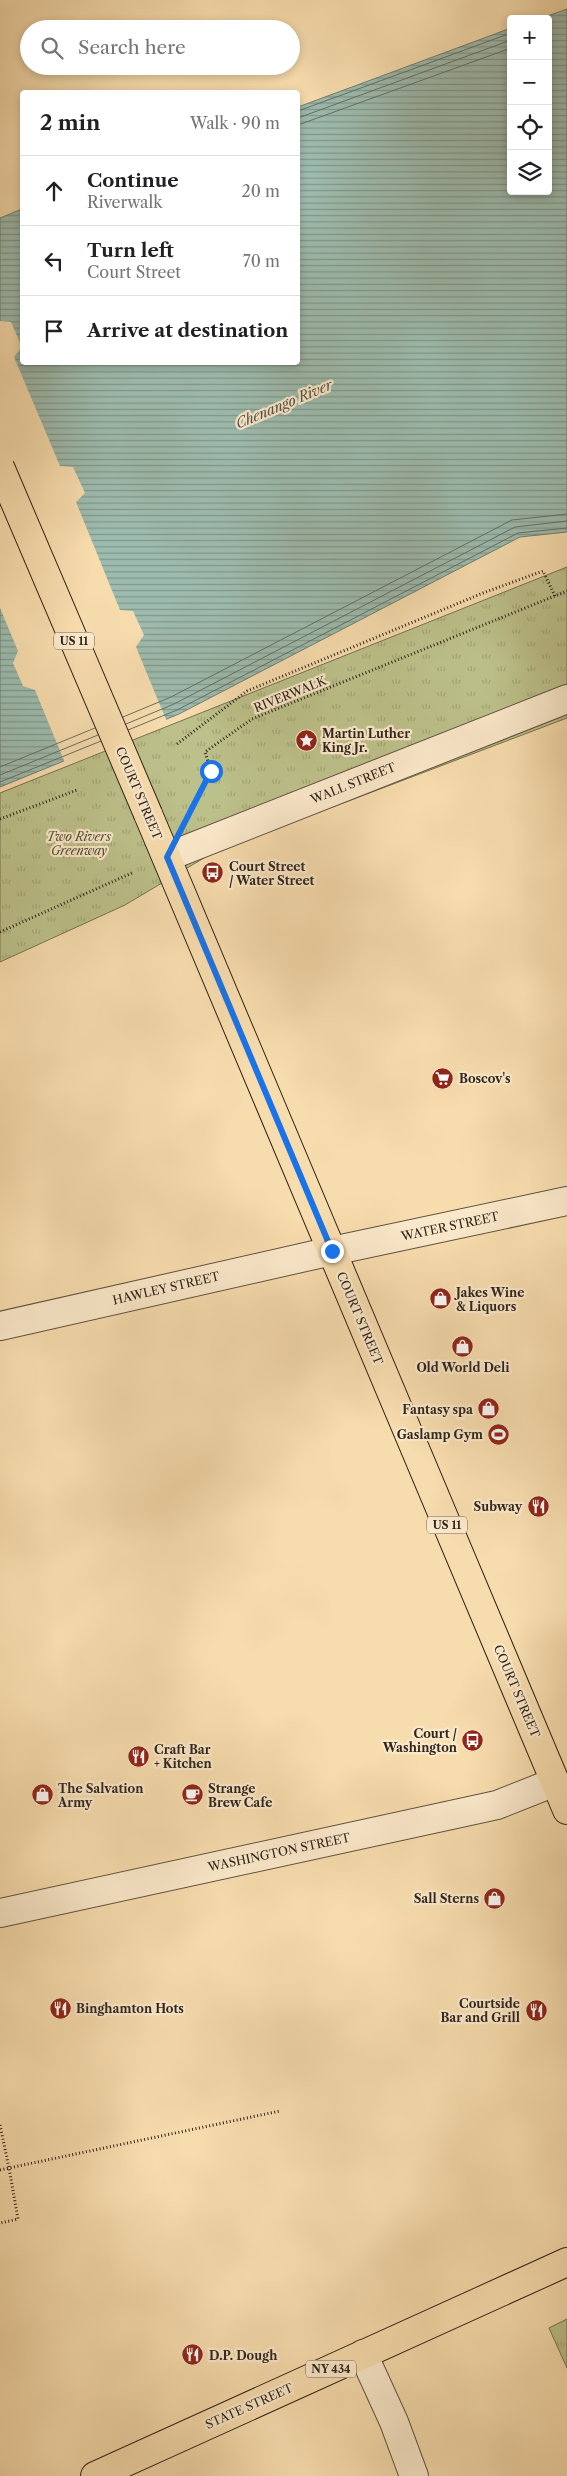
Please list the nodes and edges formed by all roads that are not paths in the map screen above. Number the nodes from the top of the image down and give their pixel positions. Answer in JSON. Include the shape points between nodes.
{"nodes":[{"id":1,"x":0,"y":467,"type":"edge"},
{"id":2,"x":567,"y":699,"type":"edge"},
{"id":3,"x":167,"y":857,"type":"junction"},
{"id":4,"x":567,"y":1201,"type":"edge"},
{"id":5,"x":332,"y":1251,"type":"junction"},
{"id":6,"x":0,"y":1326,"type":"edge"},
{"id":7,"x":563,"y":1797,"type":"edge"},
{"id":8,"x":0,"y":1913,"type":"edge"},
{"id":9,"x":567,"y":2262,"type":"edge"},
{"id":10,"x":363,"y":2354,"type":"junction"},
{"id":11,"x":95,"y":2476,"type":"edge"},
{"id":12,"x":414,"y":2476,"type":"edge"}],
"edges":[{"from":1,"to":3,"type":"main road","name":"COURT STREET","number":"US 11","bridge":true},
{"from":2,"to":3,"type":"street","name":"WALL STREET"},
{"from":3,"to":5,"type":"main road","name":"COURT STREET","number":"US 11"},
{"from":4,"to":5,"type":"street","name":"WATER STREET"},
{"from":5,"to":6,"type":"street","name":"HAWLEY STREET"},
{"from":5,"to":7,"type":"main road","name":"COURT STREET","number":"US 11"},
{"from":7,"to":8,"type":"street","name":"WASHINGTON STREET","via":[[497,1805]]},
{"from":9,"to":10,"type":"main road","name":"STATE STREET","number":"NY 434"},
{"from":10,"to":11,"type":"main road","name":"STATE STREET","number":"NY 434"},
{"from":10,"to":12,"type":"street"}]}
